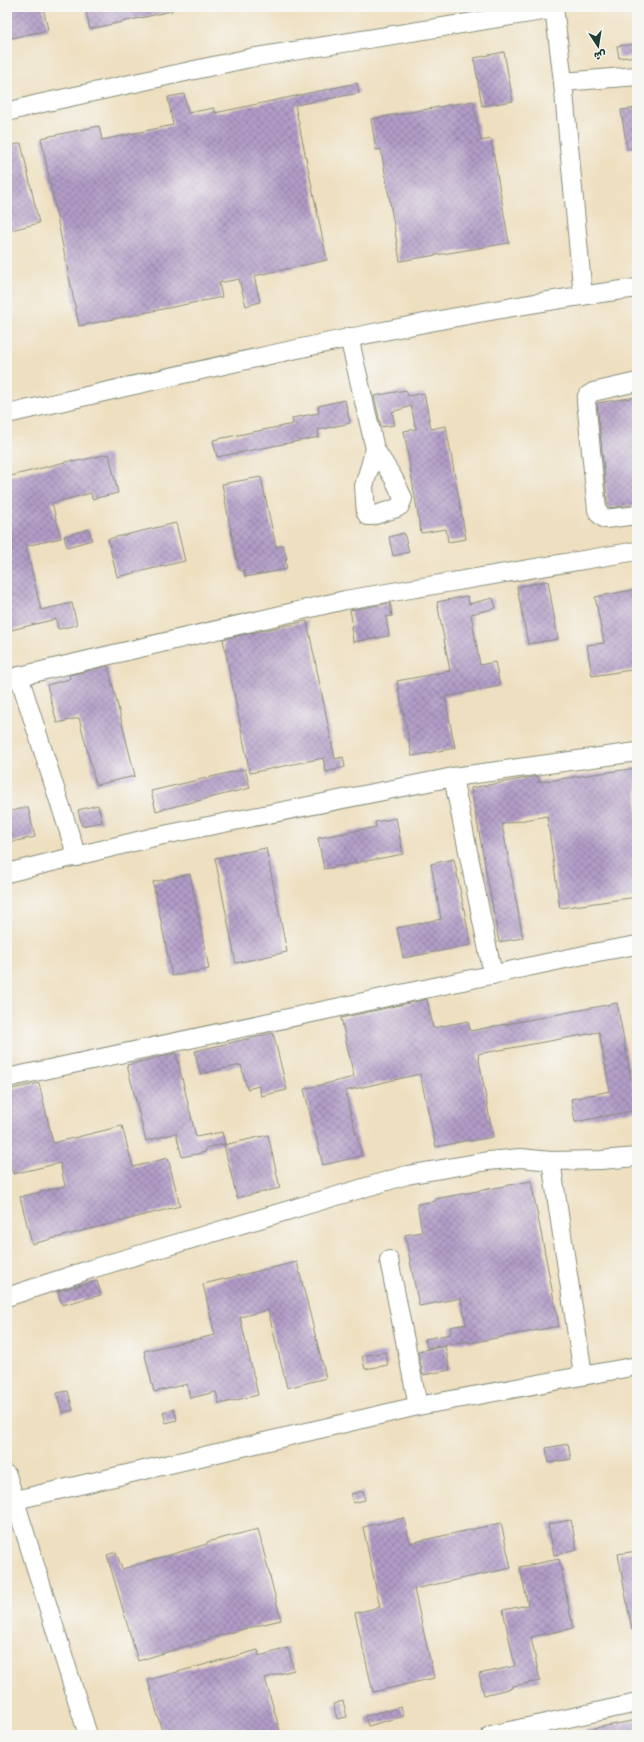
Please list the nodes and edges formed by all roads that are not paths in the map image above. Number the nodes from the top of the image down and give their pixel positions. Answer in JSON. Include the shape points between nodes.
{"nodes":[{"id":1,"x":555,"y":8,"type":"edge"},
{"id":2,"x":637,"y":76,"type":"edge"},
{"id":3,"x":563,"y":82,"type":"junction"},
{"id":4,"x":7,"y":112,"type":"edge"},
{"id":5,"x":637,"y":288,"type":"edge"},
{"id":6,"x":583,"y":296,"type":"junction"},
{"id":7,"x":349,"y":337,"type":"junction"},
{"id":8,"x":637,"y":382,"type":"edge"},
{"id":9,"x":7,"y":414,"type":"edge"},
{"id":10,"x":375,"y":449,"type":"dead end"},
{"id":11,"x":637,"y":515,"type":"edge"},
{"id":12,"x":637,"y":550,"type":"edge"},
{"id":13,"x":13,"y":678,"type":"edge"},
{"id":14,"x":637,"y":752,"type":"edge"},
{"id":15,"x":453,"y":777,"type":"junction"},
{"id":16,"x":77,"y":857,"type":"junction"},
{"id":17,"x":7,"y":873,"type":"edge"},
{"id":18,"x":637,"y":945,"type":"edge"},
{"id":19,"x":493,"y":975,"type":"junction"},
{"id":20,"x":7,"y":1078,"type":"edge"},
{"id":21,"x":637,"y":1156,"type":"edge"},
{"id":22,"x":551,"y":1161,"type":"junction"},
{"id":23,"x":389,"y":1260,"type":"dead end"},
{"id":24,"x":7,"y":1297,"type":"edge"},
{"id":25,"x":637,"y":1366,"type":"edge"},
{"id":26,"x":583,"y":1375,"type":"junction"},
{"id":27,"x":418,"y":1406,"type":"junction"},
{"id":28,"x":7,"y":1475,"type":"edge"},
{"id":29,"x":11,"y":1500,"type":"edge"},
{"id":30,"x":637,"y":1703,"type":"edge"},
{"id":31,"x":88,"y":1735,"type":"edge"},
{"id":32,"x":490,"y":1735,"type":"edge"}],
"edges":[{"from":1,"to":3,"type":"street"},
{"from":1,"to":4,"type":"street","via":[[250,58]]},
{"from":2,"to":3,"type":"street"},
{"from":3,"to":6,"type":"street"},
{"from":5,"to":6,"type":"street"},
{"from":6,"to":7,"type":"street"},
{"from":7,"to":9,"type":"street"},
{"from":7,"to":10,"type":"street"},
{"from":8,"to":11,"type":"street","via":[[593,392],[587,396],[586,401],[600,515],[605,519]]},
{"from":12,"to":13,"type":"street","via":[[345,600]]},
{"from":13,"to":16,"type":"street"},
{"from":14,"to":15,"type":"street"},
{"from":15,"to":16,"type":"street","via":[[154,837]]},
{"from":15,"to":19,"type":"street"},
{"from":16,"to":17,"type":"street"},
{"from":18,"to":19,"type":"street"},
{"from":19,"to":20,"type":"street"},
{"from":21,"to":22,"type":"street"},
{"from":22,"to":24,"type":"street","via":[[521,1158],[488,1161],[407,1175],[91,1269]]},
{"from":22,"to":26,"type":"street"},
{"from":23,"to":27,"type":"street"},
{"from":25,"to":26,"type":"street"},
{"from":26,"to":27,"type":"street"},
{"from":27,"to":29,"type":"street"},
{"from":28,"to":29,"type":"street"},
{"from":29,"to":31,"type":"street"},
{"from":30,"to":32,"type":"street"}]}
